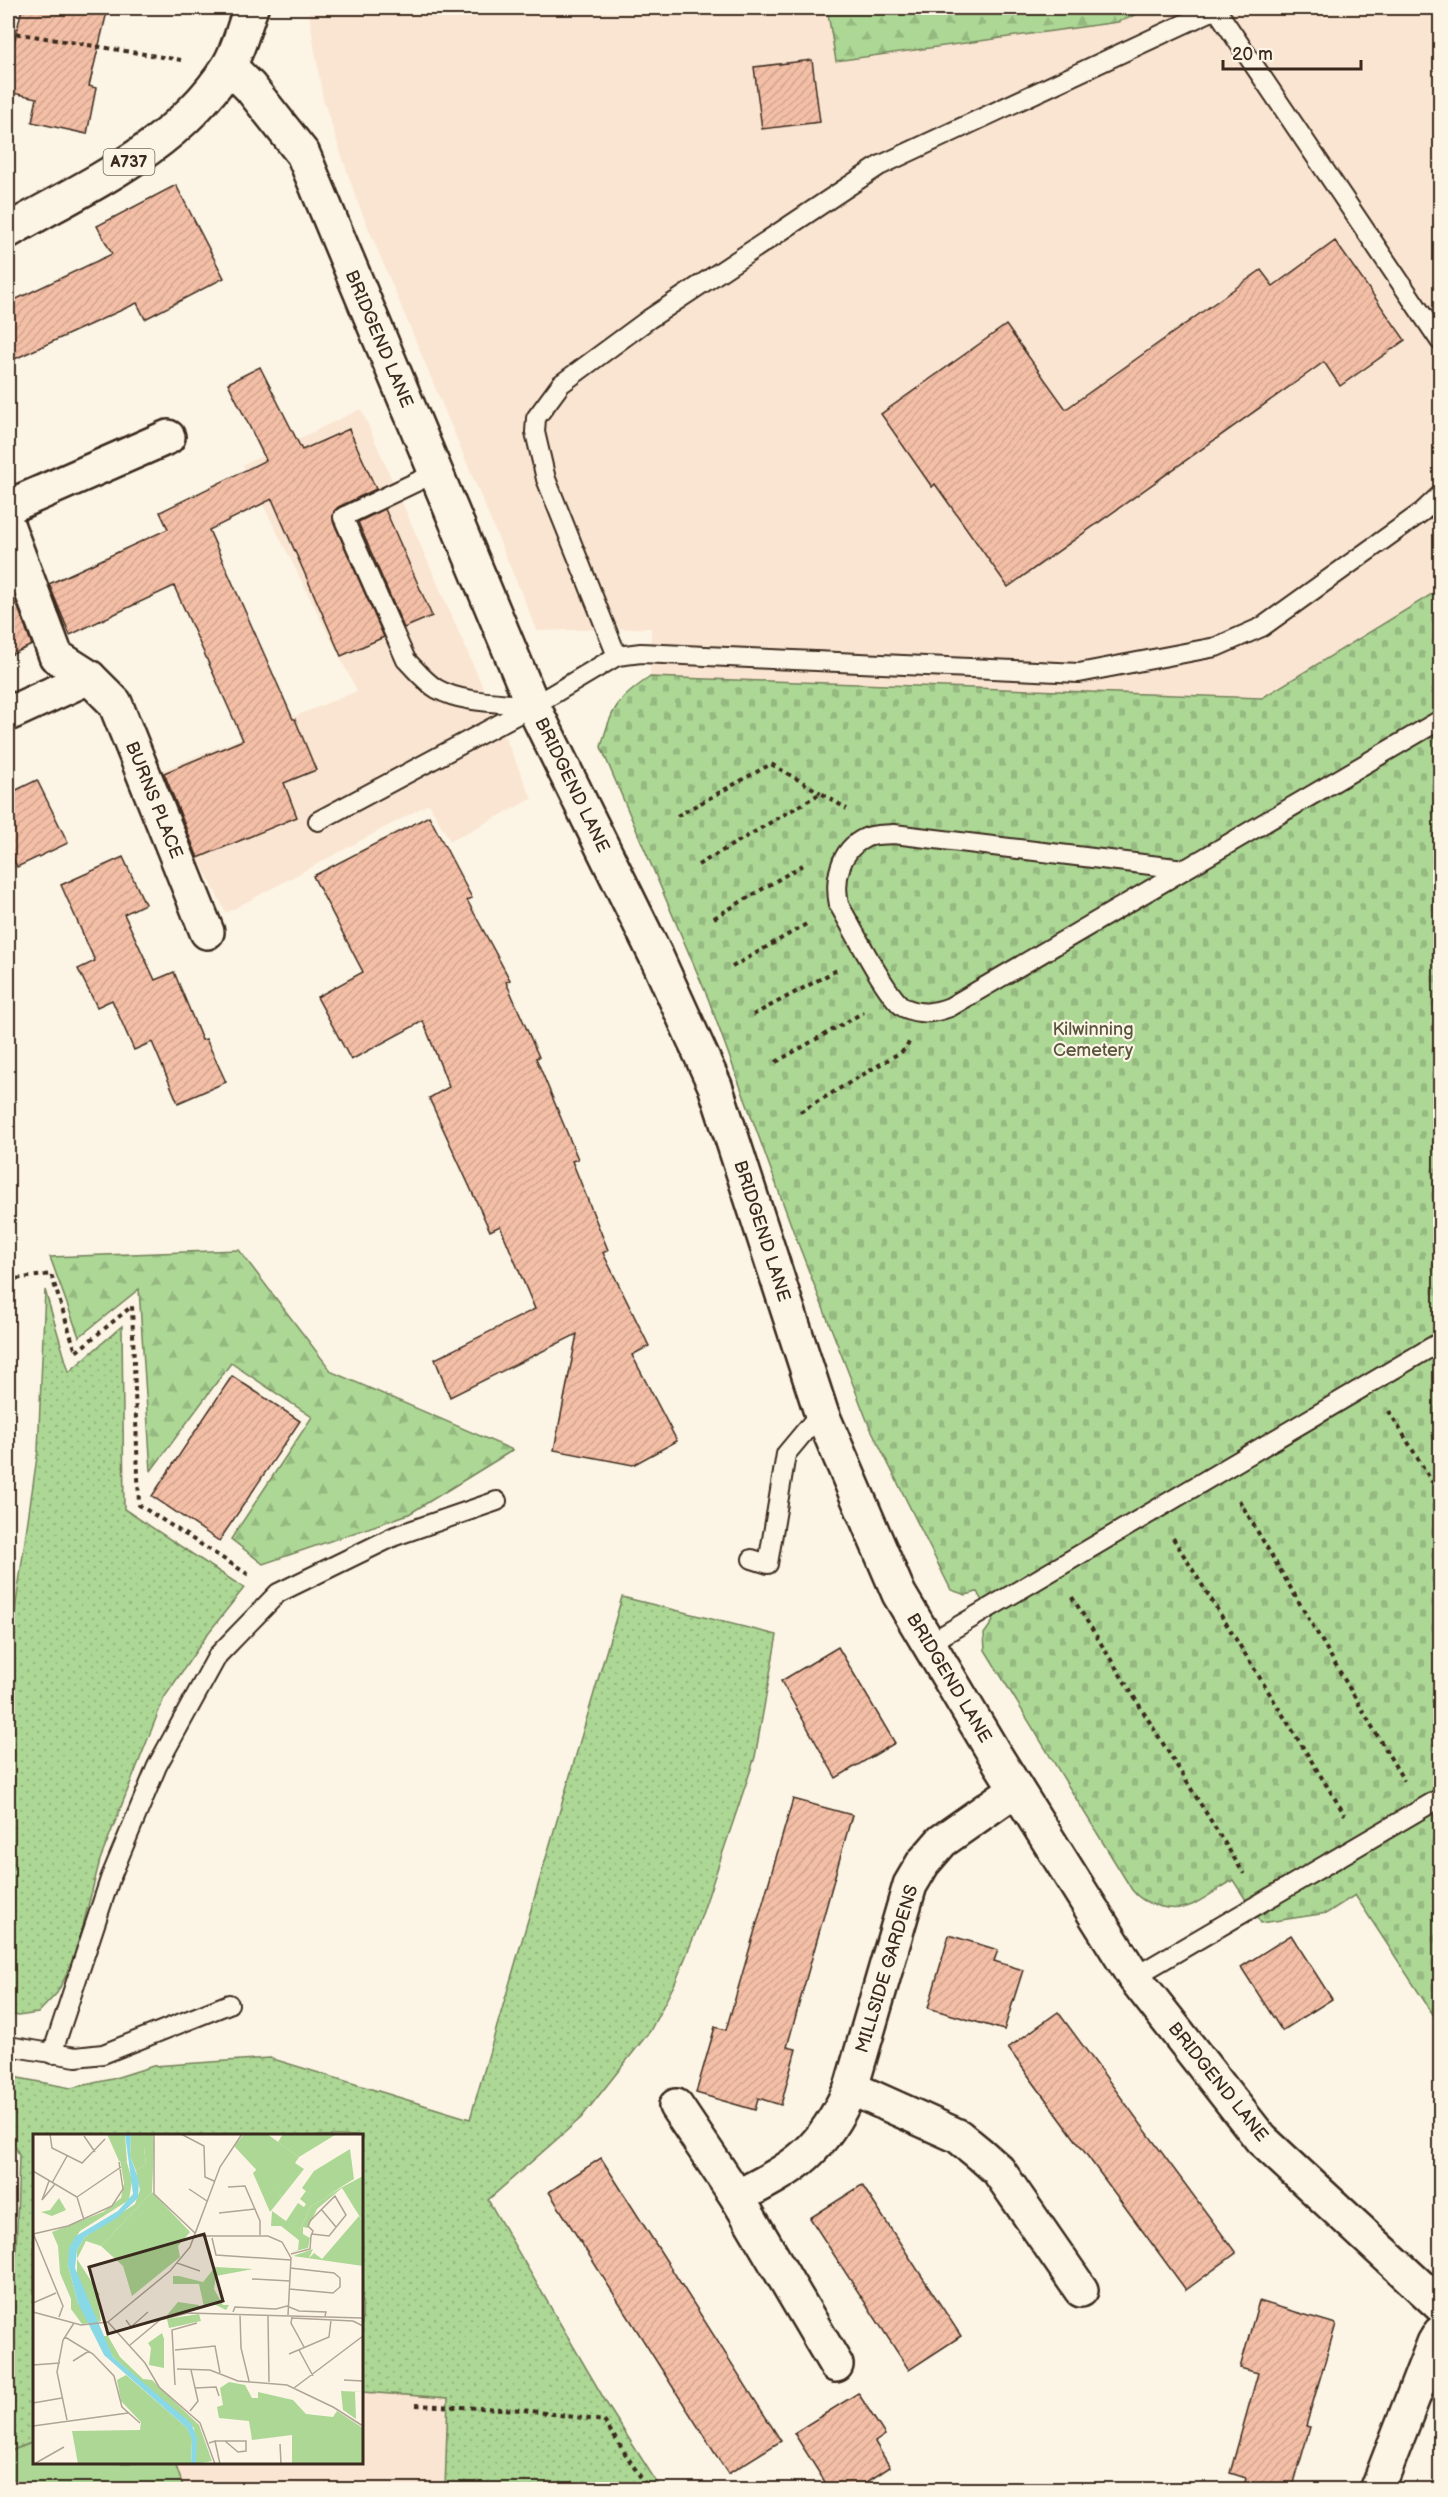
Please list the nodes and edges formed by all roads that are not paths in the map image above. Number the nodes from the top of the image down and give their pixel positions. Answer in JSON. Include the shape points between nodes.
{"nodes":[{"id":1,"x":251,"y":8,"type":"edge"},
{"id":2,"x":1217,"y":8,"type":"edge"},
{"id":3,"x":229,"y":66,"type":"junction"},
{"id":4,"x":8,"y":231,"type":"edge"},
{"id":5,"x":1440,"y":341,"type":"edge"},
{"id":6,"x":168,"y":437,"type":"dead end"},
{"id":7,"x":435,"y":473,"type":"junction"},
{"id":8,"x":1440,"y":495,"type":"edge"},
{"id":9,"x":8,"y":507,"type":"edge"},
{"id":10,"x":8,"y":527,"type":"edge"},
{"id":11,"x":617,"y":656,"type":"junction"},
{"id":12,"x":89,"y":677,"type":"junction"},
{"id":13,"x":533,"y":706,"type":"junction"},
{"id":14,"x":8,"y":714,"type":"edge"},
{"id":15,"x":1440,"y":720,"type":"edge"},
{"id":16,"x":318,"y":821,"type":"dead end"},
{"id":17,"x":1184,"y":869,"type":"junction"},
{"id":18,"x":207,"y":932,"type":"dead end"},
{"id":19,"x":1440,"y":1342,"type":"edge"},
{"id":20,"x":821,"y":1412,"type":"junction"},
{"id":21,"x":497,"y":1501,"type":"dead end"},
{"id":22,"x":752,"y":1560,"type":"dead end"},
{"id":23,"x":928,"y":1644,"type":"junction"},
{"id":24,"x":1016,"y":1789,"type":"junction"},
{"id":25,"x":1440,"y":1798,"type":"edge"},
{"id":26,"x":1134,"y":1977,"type":"junction"},
{"id":27,"x":229,"y":2004,"type":"dead end"},
{"id":28,"x":8,"y":2046,"type":"edge"},
{"id":29,"x":51,"y":2054,"type":"junction"},
{"id":30,"x":851,"y":2088,"type":"junction"},
{"id":31,"x":676,"y":2106,"type":"dead end"},
{"id":32,"x":737,"y":2197,"type":"junction"},
{"id":33,"x":1082,"y":2290,"type":"dead end"},
{"id":34,"x":1440,"y":2305,"type":"edge"},
{"id":35,"x":1440,"y":2333,"type":"edge"},
{"id":36,"x":836,"y":2365,"type":"dead end"},
{"id":37,"x":1377,"y":2490,"type":"edge"}],
"edges":[{"from":1,"to":3,"type":"main road","number":"A737"},
{"from":2,"to":5,"type":"lane"},
{"from":2,"to":11,"type":"lane","via":[[879,166],[649,319],[561,384],[536,418],[535,432],[546,479]]},
{"from":3,"to":4,"type":"main road","number":"A737","via":[[182,123],[148,151]]},
{"from":3,"to":7,"type":"main road","name":"BRIDGEND LANE","via":[[303,154]]},
{"from":6,"to":9,"type":"main road"},
{"from":7,"to":13,"type":"main road","name":"BRIDGEND LANE"},
{"from":7,"to":13,"type":"lane","via":[[343,517],[406,660],[419,674],[437,688],[465,698]]},
{"from":8,"to":11,"type":"lane","via":[[1262,627],[1216,647],[1167,657],[1080,673],[641,653]]},
{"from":10,"to":12,"type":"main road","name":"BURNS PLACE","via":[[56,656]]},
{"from":11,"to":13,"type":"lane"},
{"from":12,"to":14,"type":"main road"},
{"from":12,"to":18,"type":"main road","name":"BURNS PLACE","via":[[115,703]]},
{"from":13,"to":16,"type":"lane"},
{"from":13,"to":20,"type":"main road","name":"BRIDGEND LANE","via":[[715,1086]]},
{"from":15,"to":17,"type":"lane"},
{"from":17,"to":17,"type":"lane","via":[[894,834],[859,842],[839,871],[836,889],[839,905],[892,995],[903,1007],[932,1013],[950,1008]]},
{"from":19,"to":23,"type":"lane"},
{"from":20,"to":22,"type":"lane","via":[[786,1454],[768,1564]]},
{"from":20,"to":23,"type":"main road","name":"BRIDGEND LANE","via":[[899,1594]]},
{"from":21,"to":29,"type":"lane","via":[[395,1536],[278,1593],[218,1655],[157,1766],[110,1879]]},
{"from":23,"to":24,"type":"main road","name":"BRIDGEND LANE"},
{"from":24,"to":26,"type":"main road","name":"BRIDGEND LANE"},
{"from":24,"to":30,"type":"main road","name":"MILLSIDE GARDENS","via":[[942,1841],[910,1885]]},
{"from":25,"to":26,"type":"lane"},
{"from":26,"to":34,"type":"main road","name":"BRIDGEND LANE","via":[[1261,2139]]},
{"from":27,"to":29,"type":"lane","via":[[103,2054]]},
{"from":28,"to":29,"type":"lane"},
{"from":30,"to":32,"type":"main road","name":"MILLSIDE GARDENS","via":[[836,2120],[816,2147],[780,2175]]},
{"from":30,"to":33,"type":"main road","via":[[958,2136],[999,2170]]},
{"from":31,"to":32,"type":"main road"},
{"from":32,"to":36,"type":"main road"},
{"from":35,"to":37,"type":"main road"}]}
